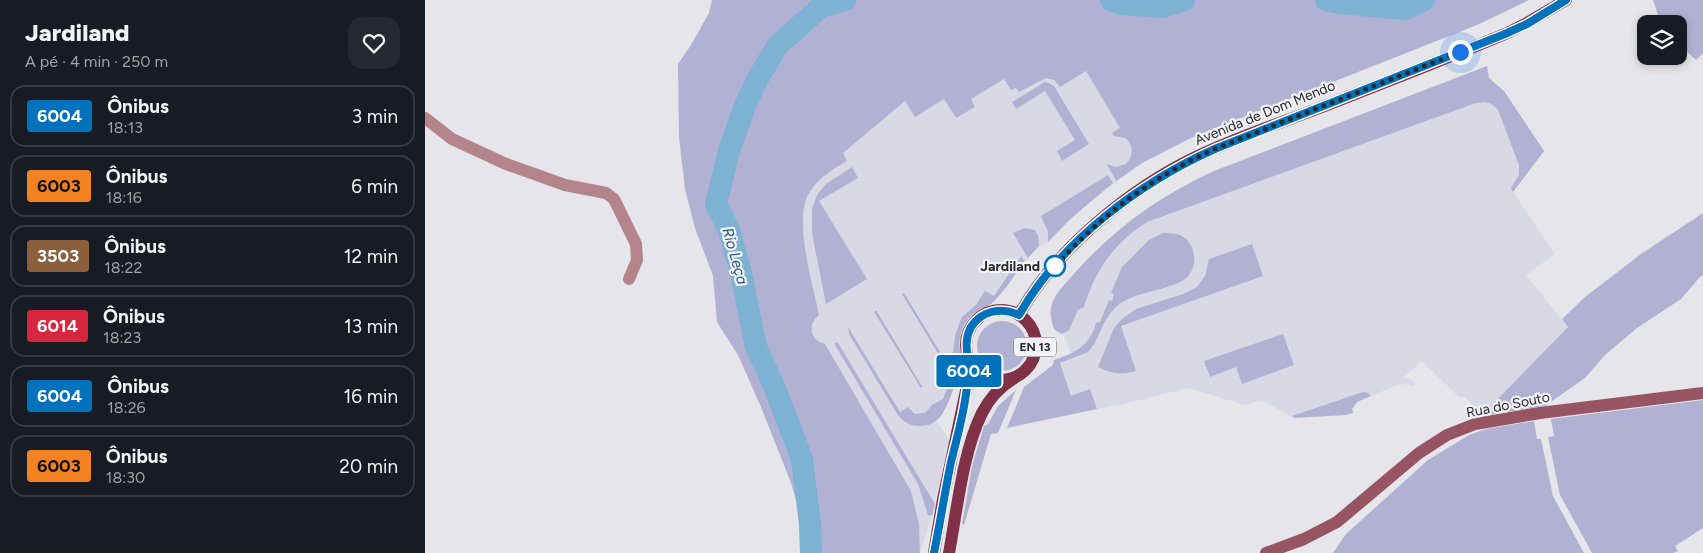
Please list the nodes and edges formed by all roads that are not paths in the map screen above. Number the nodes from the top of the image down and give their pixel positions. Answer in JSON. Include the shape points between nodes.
{"nodes":[{"id":1,"x":1566,"y":0,"type":"edge"},
{"id":2,"x":425,"y":118,"type":"edge"},
{"id":3,"x":629,"y":279,"type":"dead end"},
{"id":4,"x":1019,"y":315,"type":"junction"},
{"id":5,"x":969,"y":360,"type":"junction"},
{"id":6,"x":1015,"y":377,"type":"junction"},
{"id":7,"x":1703,"y":393,"type":"edge"},
{"id":8,"x":934,"y":553,"type":"edge"},
{"id":9,"x":949,"y":553,"type":"edge"},
{"id":10,"x":1266,"y":553,"type":"edge"}],
"edges":[{"from":1,"to":4,"type":"main road","name":"Avenida de Dom Mendo","via":[[1505,34],[1217,148],[1160,176],[1086,233],[1053,269]]},
{"from":2,"to":3,"type":"street","via":[[452,139],[506,164],[565,185],[607,193],[614,199],[636,244],[637,260]]},
{"from":4,"to":5,"type":"main road","via":[[997,311],[978,319],[967,338]]},
{"from":4,"to":6,"type":"main road","number":"EN 13","via":[[1031,328],[1035,351],[1031,364]]},
{"from":5,"to":6,"type":"main road","via":[[988,378],[1002,380]]},
{"from":5,"to":8,"type":"main road","via":[[967,386]]},
{"from":6,"to":9,"type":"main road","number":"EN 13","via":[[1001,387],[981,413],[967,456]]},
{"from":7,"to":10,"type":"street","name":"Rua do Souto","via":[[1540,413],[1470,426],[1419,453],[1337,522],[1304,540]]}]}
